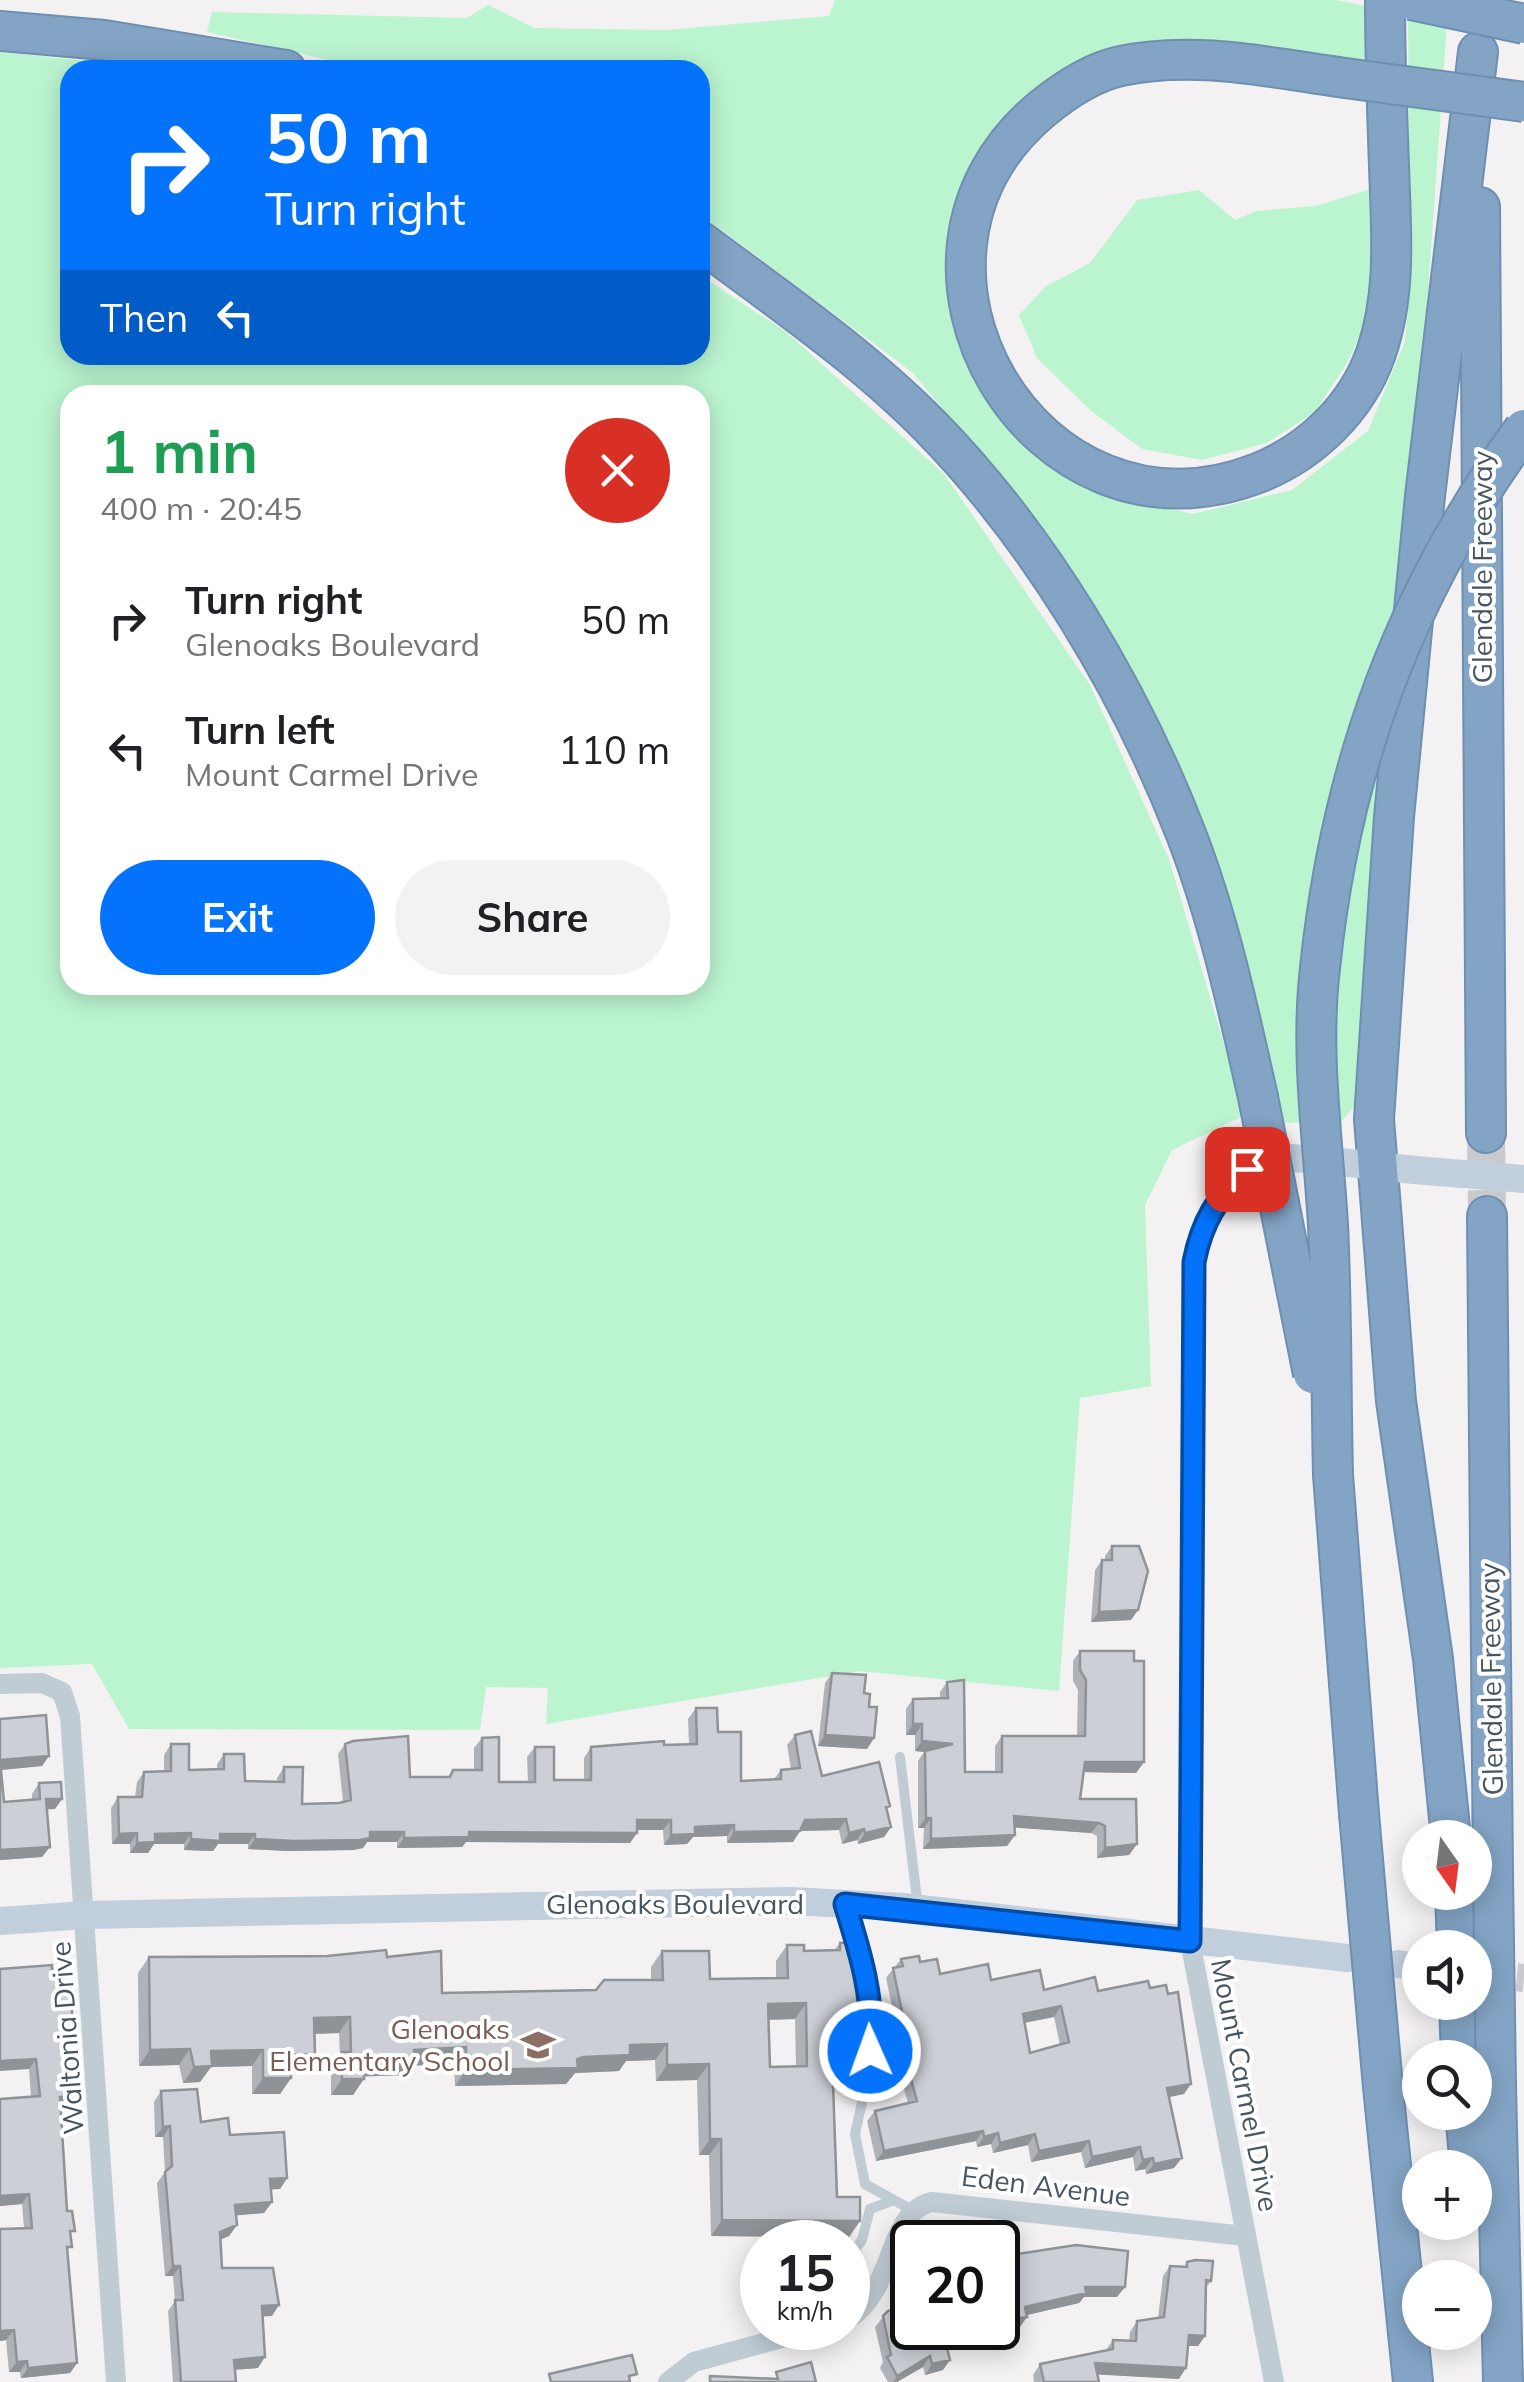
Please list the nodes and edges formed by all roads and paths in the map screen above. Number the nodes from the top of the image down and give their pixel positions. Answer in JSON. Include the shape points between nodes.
{"nodes":[{"id":1,"x":1385,"y":0,"type":"edge"},
{"id":2,"x":1411,"y":0,"type":"edge"},
{"id":3,"x":1478,"y":0,"type":"edge"},
{"id":4,"x":1524,"y":24,"type":"edge"},
{"id":5,"x":0,"y":32,"type":"edge"},
{"id":6,"x":1478,"y":52,"type":"junction"},
{"id":7,"x":225,"y":60,"type":"edge"},
{"id":8,"x":1524,"y":102,"type":"edge"},
{"id":9,"x":710,"y":249,"type":"edge"},
{"id":10,"x":1524,"y":429,"type":"edge"},
{"id":11,"x":1486,"y":1133,"type":"tunnel mouth"},
{"id":12,"x":1286,"y":1161,"type":"dead end"},
{"id":13,"x":1358,"y":1164,"type":"junction"},
{"id":14,"x":1524,"y":1179,"type":"edge"},
{"id":15,"x":1487,"y":1216,"type":"tunnel mouth"},
{"id":16,"x":1333,"y":1475,"type":"junction"},
{"id":17,"x":0,"y":1684,"type":"edge"},
{"id":18,"x":900,"y":1756,"type":"dead end"},
{"id":19,"x":1449,"y":1820,"type":"edge"},
{"id":20,"x":845,"y":1904,"type":"junction"},
{"id":21,"x":918,"y":1909,"type":"junction"},
{"id":22,"x":86,"y":1915,"type":"junction"},
{"id":23,"x":0,"y":1921,"type":"edge"},
{"id":24,"x":1190,"y":1941,"type":"junction"},
{"id":25,"x":1348,"y":1958,"type":"dead end"},
{"id":26,"x":864,"y":1965,"type":"edge"},
{"id":27,"x":866,"y":1981,"type":"edge"},
{"id":28,"x":903,"y":2205,"type":"junction"},
{"id":29,"x":867,"y":2220,"type":"edge"},
{"id":30,"x":1245,"y":2236,"type":"junction"},
{"id":31,"x":1477,"y":2240,"type":"edge"},
{"id":32,"x":870,"y":2300,"type":"edge"},
{"id":33,"x":740,"y":2349,"type":"edge"},
{"id":34,"x":116,"y":2382,"type":"edge"},
{"id":35,"x":668,"y":2382,"type":"edge"},
{"id":36,"x":1274,"y":2382,"type":"edge"},
{"id":37,"x":1413,"y":2382,"type":"edge"},
{"id":38,"x":1490,"y":2382,"type":"edge"},
{"id":39,"x":1502,"y":2382,"type":"edge"}],
"edges":[{"from":1,"to":8,"type":"highway","bridge":true,"via":[[1389,301],[1362,386],[1314,441],[1236,482],[1154,487],[1086,466],[1048,445],[999,388],[970,320],[967,274],[971,222],[984,181],[1005,148],[1064,91],[1116,67],[1160,59],[1200,60],[1346,78]]},
{"from":2,"to":4,"type":"highway","bridge":true},
{"from":3,"to":6,"type":"highway","name":"Glendale Freeway"},
{"from":5,"to":7,"type":"highway"},
{"from":6,"to":11,"type":"highway","name":"Glendale Freeway"},
{"from":6,"to":13,"type":"highway","via":[[1425,496],[1374,1119]]},
{"from":9,"to":16,"type":"highway","bridge":true,"via":[[832,338],[929,424],[998,501],[1066,598],[1132,719],[1186,834],[1227,960]]},
{"from":10,"to":16,"type":"highway","bridge":true,"via":[[1441,556],[1400,642],[1370,717],[1337,864],[1320,969],[1316,1087],[1328,1226]]},
{"from":12,"to":24,"type":"street","name":"Mount Carmel Drive","via":[[1247,1169],[1212,1206],[1194,1262]]},
{"from":13,"to":14,"type":"street","bridge":true},
{"from":13,"to":19,"type":"highway","via":[[1434,1659]]},
{"from":15,"to":39,"type":"highway","name":"Glendale Freeway","bridge":true},
{"from":16,"to":37,"type":"highway","bridge":true},
{"from":17,"to":22,"type":"street","name":"Waltonia Drive","via":[[42,1683],[62,1692],[70,1716]]},
{"from":18,"to":21,"type":"lane"},
{"from":20,"to":21,"type":"street","name":"Glenoaks Boulevard"},
{"from":20,"to":22,"type":"street","name":"Glenoaks Boulevard"},
{"from":20,"to":26,"type":"lane"},
{"from":21,"to":24,"type":"street","name":"Glenoaks Boulevard"},
{"from":22,"to":23,"type":"street","name":"Glenoaks Boulevard"},
{"from":22,"to":34,"type":"street","name":"Waltonia Drive"},
{"from":24,"to":25,"type":"street","name":"Glenoaks Boulevard"},
{"from":24,"to":30,"type":"street","name":"Mount Carmel Drive"},
{"from":27,"to":28,"type":"lane","via":[[872,2030],[856,2134],[865,2184]]},
{"from":28,"to":29,"type":"lane","via":[[870,2209]]},
{"from":28,"to":30,"type":"street","name":"Eden Avenue","via":[[944,2201]]},
{"from":28,"to":32,"type":"street"},
{"from":30,"to":36,"type":"street","name":"Mount Carmel Drive"},
{"from":31,"to":38,"type":"highway"},
{"from":33,"to":35,"type":"street","via":[[694,2362]]}]}
